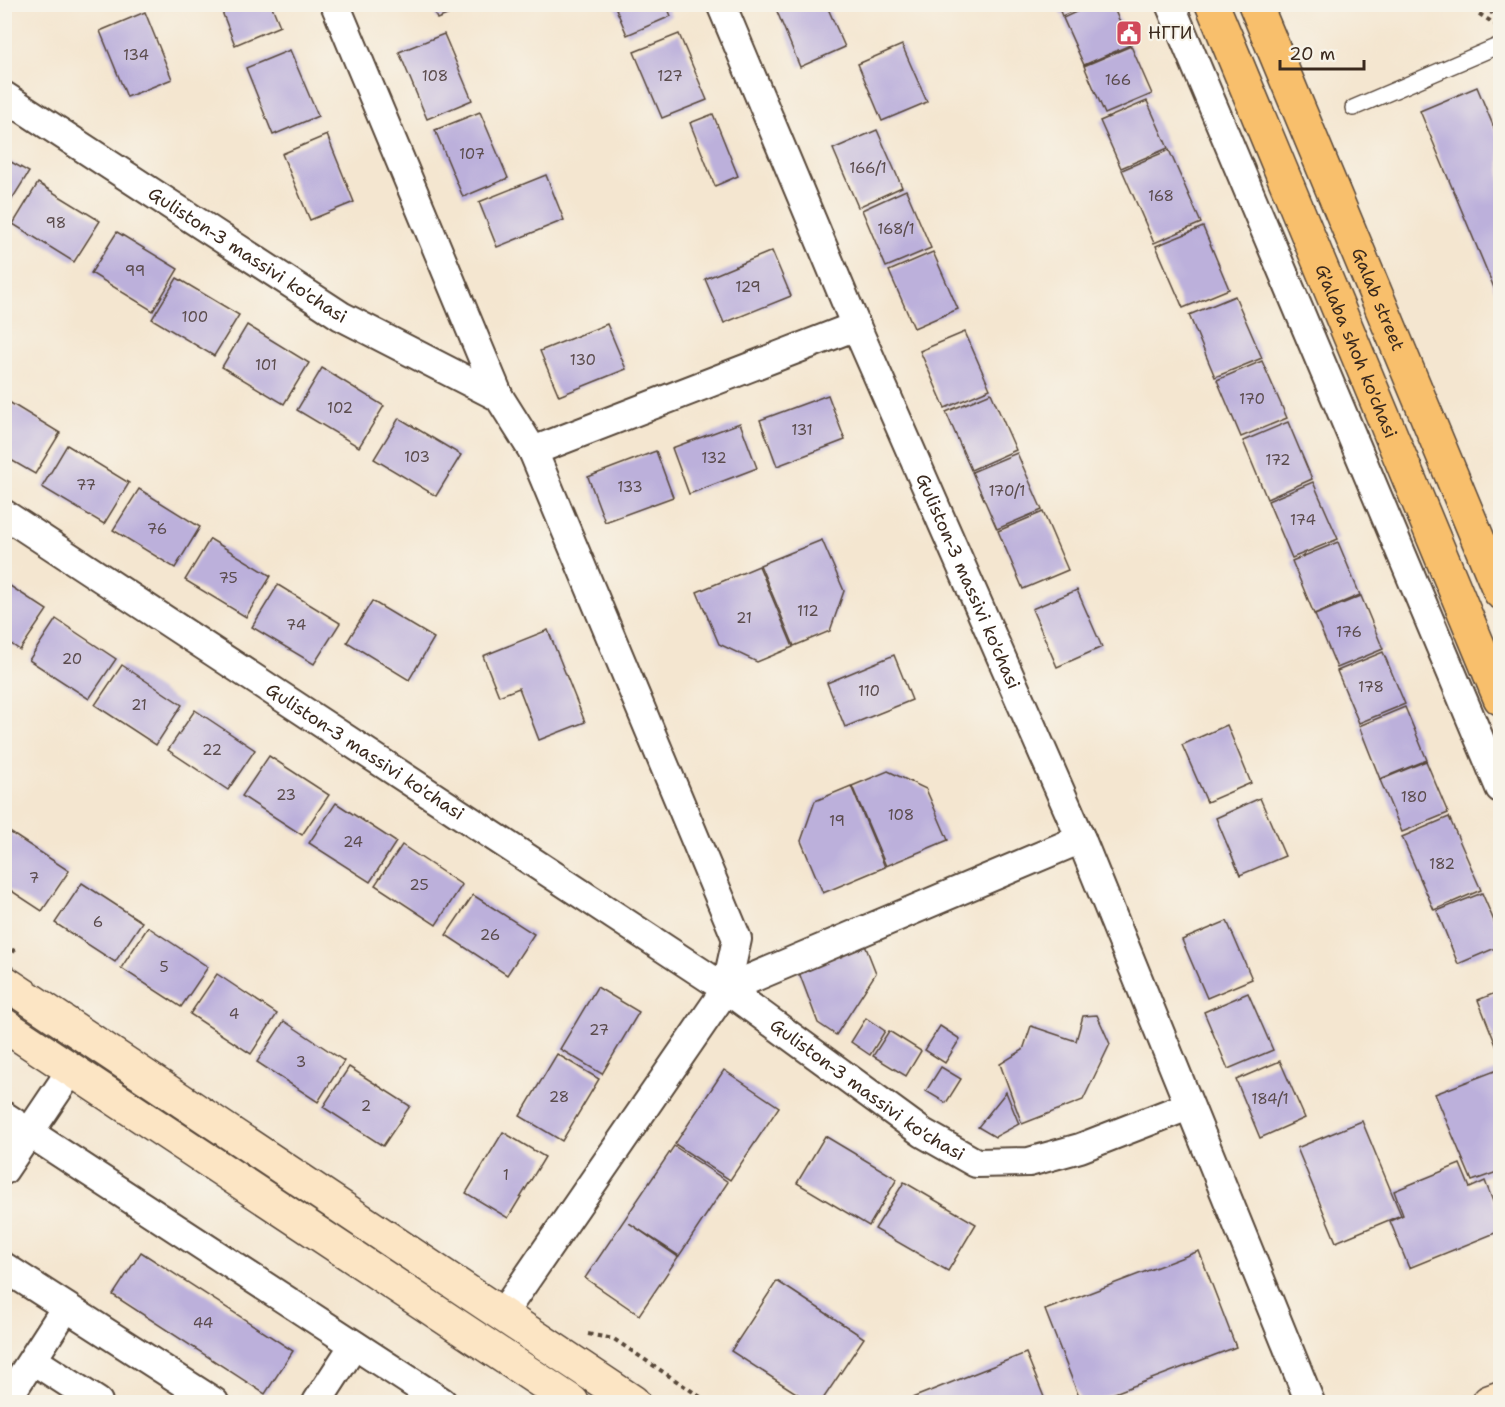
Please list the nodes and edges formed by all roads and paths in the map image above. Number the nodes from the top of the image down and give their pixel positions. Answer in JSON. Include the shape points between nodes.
{"nodes":[{"id":1,"x":335,"y":4,"type":"edge"},
{"id":2,"x":721,"y":4,"type":"edge"},
{"id":3,"x":1170,"y":4,"type":"edge"},
{"id":4,"x":1212,"y":4,"type":"edge"},
{"id":5,"x":1255,"y":4,"type":"edge"},
{"id":6,"x":1464,"y":4,"type":"edge"},
{"id":7,"x":1500,"y":27,"type":"edge"},
{"id":8,"x":1500,"y":45,"type":"edge"},
{"id":9,"x":4,"y":96,"type":"edge"},
{"id":10,"x":1353,"y":108,"type":"dead end"},
{"id":11,"x":856,"y":326,"type":"junction"},
{"id":12,"x":499,"y":397,"type":"junction"},
{"id":13,"x":533,"y":451,"type":"junction"},
{"id":14,"x":4,"y":514,"type":"edge"},
{"id":15,"x":1500,"y":588,"type":"edge"},
{"id":16,"x":1500,"y":698,"type":"edge"},
{"id":17,"x":1500,"y":788,"type":"edge"},
{"id":18,"x":1081,"y":839,"type":"junction"},
{"id":19,"x":4,"y":982,"type":"edge"},
{"id":20,"x":726,"y":989,"type":"junction"},
{"id":21,"x":4,"y":1025,"type":"edge"},
{"id":22,"x":100,"y":1045,"type":"junction"},
{"id":23,"x":76,"y":1072,"type":"junction"},
{"id":24,"x":1188,"y":1106,"type":"junction"},
{"id":25,"x":4,"y":1116,"type":"edge"},
{"id":26,"x":29,"y":1132,"type":"junction"},
{"id":27,"x":4,"y":1170,"type":"edge"},
{"id":28,"x":4,"y":1267,"type":"edge"},
{"id":29,"x":65,"y":1309,"type":"junction"},
{"id":30,"x":503,"y":1313,"type":"junction"},
{"id":31,"x":354,"y":1345,"type":"junction"},
{"id":32,"x":33,"y":1360,"type":"junction"},
{"id":33,"x":1500,"y":1398,"type":"edge"},
{"id":34,"x":5,"y":1402,"type":"edge"},
{"id":35,"x":98,"y":1402,"type":"edge"},
{"id":36,"x":214,"y":1402,"type":"edge"},
{"id":37,"x":317,"y":1402,"type":"edge"},
{"id":38,"x":442,"y":1402,"type":"edge"},
{"id":39,"x":572,"y":1402,"type":"edge"},
{"id":40,"x":633,"y":1402,"type":"edge"},
{"id":41,"x":1310,"y":1402,"type":"edge"},
{"id":42,"x":1489,"y":1402,"type":"edge"}],
"edges":[{"from":1,"to":12,"type":"street"},
{"from":2,"to":11,"type":"street","name":"Guliston-3 massivi ko'chasi"},
{"from":3,"to":17,"type":"street"},
{"from":4,"to":16,"type":"main road","name":"G'alaba shoh ko'chasi"},
{"from":5,"to":15,"type":"main road","name":"Galab street"},
{"from":6,"to":7,"type":"path"},
{"from":8,"to":10,"type":"lane"},
{"from":9,"to":12,"type":"street","name":"Guliston-3 massivi ko'chasi","via":[[341,316]]},
{"from":11,"to":13,"type":"street"},
{"from":11,"to":18,"type":"street","name":"Guliston-3 massivi ko'chasi"},
{"from":12,"to":13,"type":"street"},
{"from":13,"to":20,"type":"street","via":[[737,939]]},
{"from":14,"to":20,"type":"street","name":"Guliston-3 massivi ko'chasi"},
{"from":18,"to":20,"type":"street"},
{"from":18,"to":24,"type":"street","name":"Guliston-3 massivi ko'chasi"},
{"from":19,"to":22,"type":"street"},
{"from":20,"to":24,"type":"street","name":"Guliston-3 massivi ko'chasi","via":[[922,1133],[976,1162],[1029,1162],[1080,1148]]},
{"from":20,"to":30,"type":"street"},
{"from":21,"to":23,"type":"street"},
{"from":22,"to":23,"type":"street"},
{"from":22,"to":30,"type":"street"},
{"from":23,"to":26,"type":"street"},
{"from":23,"to":39,"type":"street"},
{"from":24,"to":41,"type":"street","name":"Guliston-3 massivi ko'chasi"},
{"from":25,"to":26,"type":"street"},
{"from":26,"to":27,"type":"street"},
{"from":26,"to":31,"type":"street"},
{"from":28,"to":29,"type":"street"},
{"from":29,"to":32,"type":"street"},
{"from":29,"to":36,"type":"street"},
{"from":30,"to":40,"type":"street"},
{"from":31,"to":37,"type":"street"},
{"from":31,"to":38,"type":"street"},
{"from":32,"to":34,"type":"street"},
{"from":32,"to":35,"type":"street"},
{"from":33,"to":42,"type":"street"}]}
